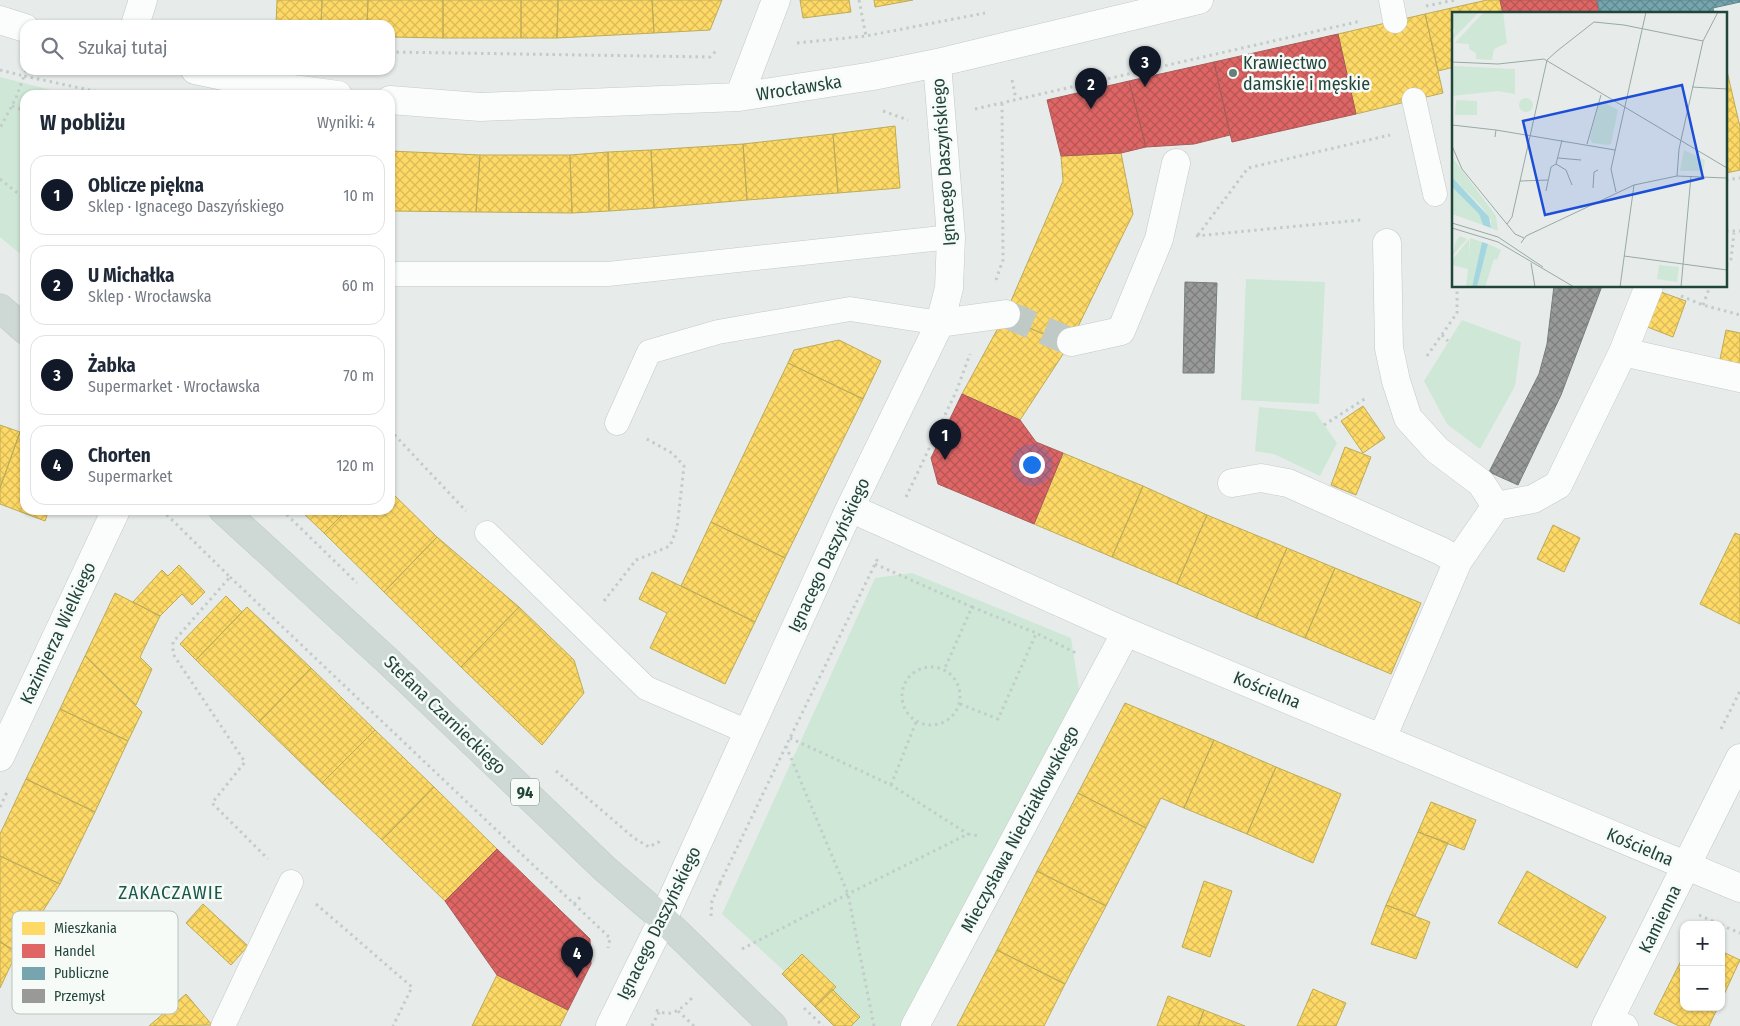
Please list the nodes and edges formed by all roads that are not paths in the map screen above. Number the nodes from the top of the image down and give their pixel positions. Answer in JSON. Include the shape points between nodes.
{"nodes":[{"id":1,"x":142,"y":0,"type":"edge"},
{"id":2,"x":776,"y":0,"type":"edge"},
{"id":3,"x":1199,"y":0,"type":"edge"},
{"id":4,"x":0,"y":20,"type":"edge"},
{"id":5,"x":136,"y":20,"type":"edge"},
{"id":6,"x":20,"y":26,"type":"edge"},
{"id":7,"x":937,"y":62,"type":"junction"},
{"id":8,"x":213,"y":75,"type":"edge"},
{"id":9,"x":265,"y":90,"type":"edge"},
{"id":10,"x":739,"y":97,"type":"junction"},
{"id":11,"x":395,"y":100,"type":"edge"},
{"id":12,"x":1414,"y":100,"type":"dead end"},
{"id":13,"x":1176,"y":163,"type":"dead end"},
{"id":14,"x":1435,"y":194,"type":"dead end"},
{"id":15,"x":951,"y":237,"type":"junction"},
{"id":16,"x":1387,"y":243,"type":"dead end"},
{"id":17,"x":395,"y":274,"type":"edge"},
{"id":18,"x":1648,"y":288,"type":"edge"},
{"id":19,"x":0,"y":308,"type":"edge"},
{"id":20,"x":1006,"y":314,"type":"tunnel mouth"},
{"id":21,"x":940,"y":323,"type":"junction"},
{"id":22,"x":20,"y":326,"type":"edge"},
{"id":23,"x":1071,"y":342,"type":"tunnel mouth"},
{"id":24,"x":1622,"y":352,"type":"junction"},
{"id":25,"x":1740,"y":378,"type":"edge"},
{"id":26,"x":617,"y":423,"type":"road end"},
{"id":27,"x":1232,"y":483,"type":"dead end"},
{"id":28,"x":1496,"y":506,"type":"junction"},
{"id":29,"x":850,"y":508,"type":"junction"},
{"id":30,"x":114,"y":515,"type":"edge"},
{"id":31,"x":228,"y":515,"type":"edge"},
{"id":32,"x":488,"y":533,"type":"road end"},
{"id":33,"x":1458,"y":561,"type":"junction"},
{"id":34,"x":1126,"y":632,"type":"junction"},
{"id":35,"x":748,"y":732,"type":"junction"},
{"id":36,"x":1382,"y":738,"type":"junction"},
{"id":37,"x":0,"y":757,"type":"edge"},
{"id":38,"x":1740,"y":758,"type":"edge"},
{"id":39,"x":1685,"y":866,"type":"junction"},
{"id":40,"x":291,"y":882,"type":"road end"},
{"id":41,"x":1740,"y":888,"type":"edge"},
{"id":42,"x":662,"y":919,"type":"junction"},
{"id":43,"x":1614,"y":1024,"type":"edge"},
{"id":44,"x":223,"y":1026,"type":"edge"},
{"id":45,"x":610,"y":1026,"type":"edge"},
{"id":46,"x":773,"y":1026,"type":"edge"},
{"id":47,"x":915,"y":1026,"type":"edge"}],
"edges":[{"from":1,"to":5,"type":"street"},
{"from":2,"to":10,"type":"street"},
{"from":3,"to":7,"type":"street","name":"Wrocławska"},
{"from":4,"to":6,"type":"street"},
{"from":7,"to":10,"type":"street","name":"Wrocławska","via":[[873,76]]},
{"from":7,"to":15,"type":"street","name":"Ignacego Daszyńskiego"},
{"from":8,"to":9,"type":"street"},
{"from":10,"to":11,"type":"street","name":"Wrocławska","via":[[480,107]]},
{"from":12,"to":14,"type":"lane"},
{"from":13,"to":23,"type":"street","via":[[1159,239],[1121,331]]},
{"from":15,"to":17,"type":"lane","via":[[608,274]]},
{"from":15,"to":21,"type":"street","name":"Ignacego Daszyńskiego","via":[[949,288]]},
{"from":16,"to":28,"type":"street","via":[[1389,348],[1408,418],[1437,450],[1480,483]]},
{"from":18,"to":24,"type":"street"},
{"from":19,"to":22,"type":"main road"},
{"from":20,"to":21,"type":"street"},
{"from":21,"to":26,"type":"lane","via":[[850,309],[718,332],[649,352]]},
{"from":21,"to":29,"type":"street","name":"Ignacego Daszyńskiego"},
{"from":24,"to":25,"type":"street"},
{"from":24,"to":28,"type":"street","via":[[1558,485],[1533,499]]},
{"from":27,"to":33,"type":"street","via":[[1261,478],[1288,483]]},
{"from":28,"to":33,"type":"street"},
{"from":29,"to":34,"type":"street","name":"Kościelna"},
{"from":29,"to":35,"type":"street","name":"Ignacego Daszyńskiego"},
{"from":30,"to":37,"type":"street","name":"Kazimierza Wielkiego"},
{"from":31,"to":42,"type":"main road","name":"Stefana Czarnieckiego","number":"94"},
{"from":32,"to":35,"type":"lane","via":[[646,688]]},
{"from":33,"to":36,"type":"street"},
{"from":34,"to":36,"type":"street","name":"Kościelna"},
{"from":34,"to":47,"type":"street","name":"Mieczysława Niedziałkowskiego"},
{"from":35,"to":42,"type":"street","name":"Ignacego Daszyńskiego"},
{"from":36,"to":39,"type":"street","name":"Kościelna"},
{"from":38,"to":39,"type":"street","name":"Kamienna"},
{"from":39,"to":41,"type":"street","name":"Kościelna"},
{"from":39,"to":43,"type":"street","name":"Kamienna"},
{"from":40,"to":44,"type":"lane"},
{"from":42,"to":45,"type":"street","name":"Ignacego Daszyńskiego"},
{"from":42,"to":46,"type":"main road","name":"Stefana Czarnieckiego","number":"94"}]}
